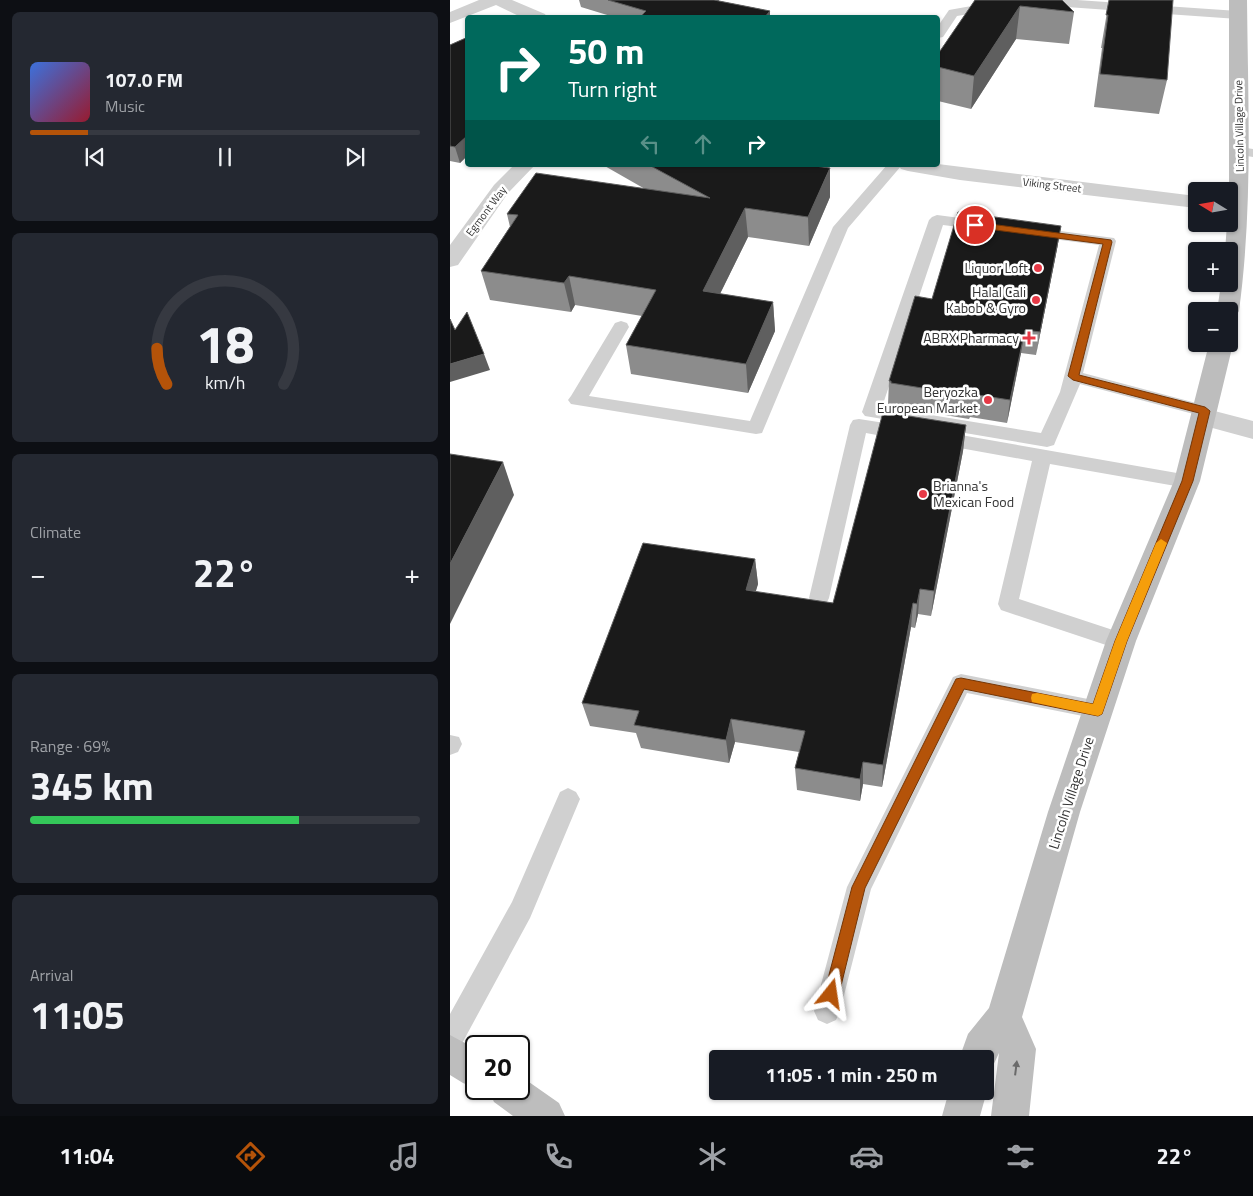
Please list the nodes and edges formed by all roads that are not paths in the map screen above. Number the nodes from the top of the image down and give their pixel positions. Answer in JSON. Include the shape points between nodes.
{"nodes":[{"id":1,"x":494,"y":0,"type":"edge"},
{"id":2,"x":498,"y":0,"type":"edge"},
{"id":3,"x":1026,"y":0,"type":"edge"},
{"id":4,"x":1008,"y":4,"type":"edge"},
{"id":5,"x":1238,"y":7,"type":"edge"},
{"id":6,"x":532,"y":15,"type":"edge"},
{"id":7,"x":450,"y":18,"type":"edge"},
{"id":8,"x":940,"y":31,"type":"edge"},
{"id":9,"x":1246,"y":152,"type":"edge"},
{"id":10,"x":523,"y":167,"type":"edge"},
{"id":11,"x":893,"y":167,"type":"edge"},
{"id":12,"x":920,"y":167,"type":"edge"},
{"id":13,"x":1238,"y":189,"type":"edge"},
{"id":14,"x":1188,"y":201,"type":"edge"},
{"id":15,"x":1233,"y":232,"type":"edge"},
{"id":16,"x":450,"y":260,"type":"edge"},
{"id":17,"x":1229,"y":302,"type":"edge"},
{"id":18,"x":621,"y":327,"type":"dead end"},
{"id":19,"x":1219,"y":352,"type":"edge"},
{"id":20,"x":1073,"y":376,"type":"junction"},
{"id":21,"x":1204,"y":414,"type":"junction"},
{"id":22,"x":1253,"y":430,"type":"edge"},
{"id":23,"x":1043,"y":456,"type":"junction"},
{"id":24,"x":1187,"y":481,"type":"junction"},
{"id":25,"x":819,"y":598,"type":"dead end"},
{"id":26,"x":1121,"y":641,"type":"junction"},
{"id":27,"x":1098,"y":710,"type":"junction"},
{"id":28,"x":568,"y":799,"type":"dead end"},
{"id":29,"x":827,"y":1011,"type":"dead end"},
{"id":30,"x":1004,"y":1018,"type":"junction"},
{"id":31,"x":450,"y":1040,"type":"edge"},
{"id":32,"x":980,"y":1050,"type":"edge"},
{"id":33,"x":450,"y":1053,"type":"edge"},
{"id":34,"x":465,"y":1063,"type":"edge"},
{"id":35,"x":523,"y":1100,"type":"edge"},
{"id":36,"x":965,"y":1100,"type":"edge"},
{"id":37,"x":546,"y":1116,"type":"edge"},
{"id":38,"x":961,"y":1116,"type":"edge"},
{"id":39,"x":1010,"y":1116,"type":"edge"}],
"edges":[{"from":1,"to":7,"type":"street"},
{"from":2,"to":6,"type":"street"},
{"from":3,"to":5,"type":"lane"},
{"from":4,"to":8,"type":"lane","via":[[954,13]]},
{"from":5,"to":9,"type":"street","name":"Lincoln Village Drive"},
{"from":9,"to":13,"type":"street","name":"Lincoln Village Drive"},
{"from":10,"to":16,"type":"street","name":"Egmont Way","via":[[501,190]]},
{"from":11,"to":18,"type":"lane","via":[[841,226],[756,428],[577,400]]},
{"from":12,"to":14,"type":"street","name":"Viking Street"},
{"from":15,"to":17,"type":"street","name":"Lincoln Village Drive"},
{"from":19,"to":21,"type":"street","name":"Lincoln Village Drive"},
{"from":20,"to":20,"type":"lane","via":[[1108,242],[937,220],[871,412],[1047,440]]},
{"from":20,"to":21,"type":"lane"},
{"from":21,"to":22,"type":"street"},
{"from":21,"to":24,"type":"street","name":"Lincoln Village Drive"},
{"from":23,"to":24,"type":"lane"},
{"from":23,"to":25,"type":"lane","via":[[859,425]]},
{"from":23,"to":26,"type":"lane","via":[[1008,604]]},
{"from":24,"to":26,"type":"street","name":"Lincoln Village Drive"},
{"from":26,"to":27,"type":"street","name":"Lincoln Village Drive"},
{"from":27,"to":29,"type":"lane","via":[[961,683],[859,887]]},
{"from":27,"to":30,"type":"street","name":"Lincoln Village Drive","via":[[1064,812]]},
{"from":28,"to":31,"type":"lane","via":[[521,910]]},
{"from":30,"to":32,"type":"street","name":"Lincoln Village Drive"},
{"from":39,"to":30,"type":"street","one_way":true,"via":[[1018,1049]]},
{"from":33,"to":34,"type":"street"},
{"from":35,"to":37,"type":"street"},
{"from":36,"to":38,"type":"street"}]}
